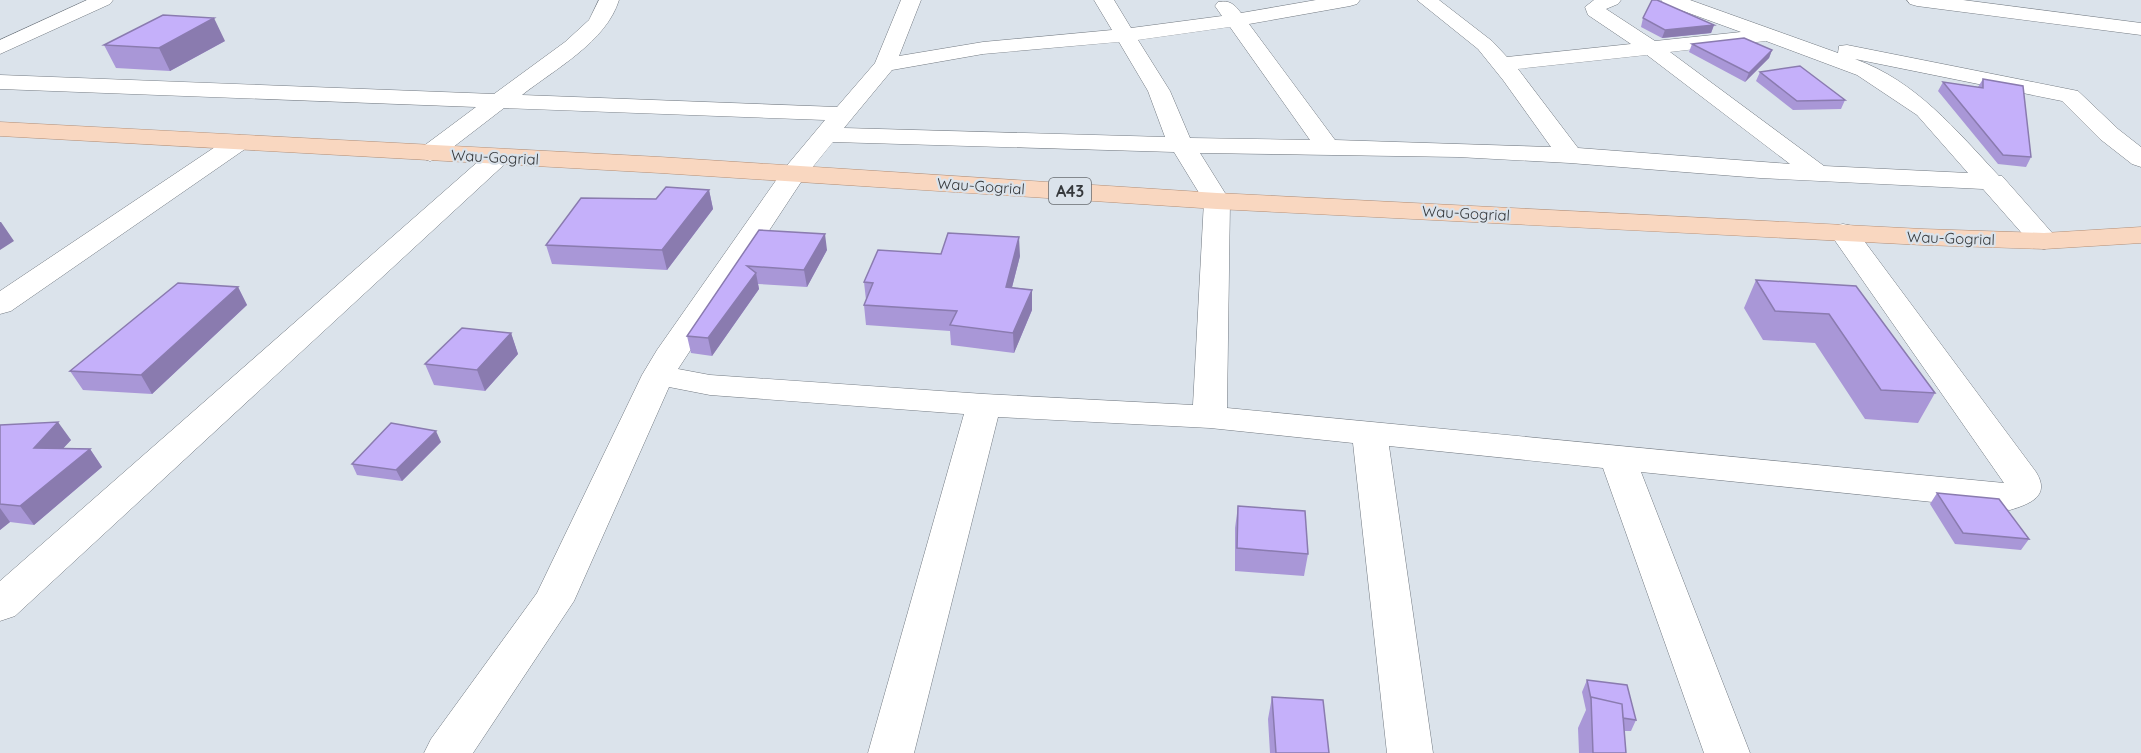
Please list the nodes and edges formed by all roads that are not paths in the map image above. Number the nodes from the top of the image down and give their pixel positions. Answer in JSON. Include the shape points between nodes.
{"nodes":[{"id":1,"x":103,"y":0,"type":"edge"},
{"id":2,"x":609,"y":0,"type":"edge"},
{"id":3,"x":911,"y":0,"type":"edge"},
{"id":4,"x":1104,"y":0,"type":"edge"},
{"id":5,"x":1220,"y":0,"type":"edge"},
{"id":6,"x":1350,"y":0,"type":"edge"},
{"id":7,"x":1427,"y":0,"type":"edge"},
{"id":8,"x":1611,"y":0,"type":"edge"},
{"id":9,"x":1671,"y":0,"type":"edge"},
{"id":10,"x":1917,"y":0,"type":"edge"},
{"id":11,"x":2083,"y":0,"type":"edge"},
{"id":12,"x":1237,"y":20,"type":"junction"},
{"id":13,"x":2137,"y":22,"type":"edge"},
{"id":14,"x":1126,"y":35,"type":"junction"},
{"id":15,"x":1768,"y":35,"type":"junction"},
{"id":16,"x":1650,"y":47,"type":"junction"},
{"id":17,"x":0,"y":48,"type":"edge"},
{"id":18,"x":1502,"y":64,"type":"junction"},
{"id":19,"x":885,"y":65,"type":"junction"},
{"id":20,"x":0,"y":82,"type":"edge"},
{"id":21,"x":501,"y":100,"type":"junction"},
{"id":22,"x":843,"y":114,"type":"junction"},
{"id":23,"x":0,"y":129,"type":"edge"},
{"id":24,"x":828,"y":135,"type":"junction"},
{"id":25,"x":239,"y":142,"type":"junction"},
{"id":26,"x":1184,"y":145,"type":"junction"},
{"id":27,"x":1328,"y":148,"type":"junction"},
{"id":28,"x":430,"y":153,"type":"junction"},
{"id":29,"x":1570,"y":155,"type":"junction"},
{"id":30,"x":498,"y":157,"type":"junction"},
{"id":31,"x":2141,"y":159,"type":"edge"},
{"id":32,"x":1818,"y":173,"type":"junction"},
{"id":33,"x":793,"y":174,"type":"junction"},
{"id":34,"x":1992,"y":182,"type":"junction"},
{"id":35,"x":1216,"y":201,"type":"junction"},
{"id":36,"x":1843,"y":232,"type":"junction"},
{"id":37,"x":2141,"y":235,"type":"edge"},
{"id":38,"x":2044,"y":241,"type":"junction"},
{"id":39,"x":0,"y":305,"type":"edge"},
{"id":40,"x":658,"y":375,"type":"junction"},
{"id":41,"x":984,"y":405,"type":"junction"},
{"id":42,"x":1210,"y":417,"type":"junction"},
{"id":43,"x":1369,"y":432,"type":"junction"},
{"id":44,"x":1617,"y":456,"type":"junction"},
{"id":45,"x":0,"y":605,"type":"edge"},
{"id":46,"x":447,"y":753,"type":"edge"},
{"id":47,"x":891,"y":753,"type":"edge"},
{"id":48,"x":1410,"y":753,"type":"edge"},
{"id":49,"x":1726,"y":753,"type":"edge"}],
"edges":[{"from":1,"to":17,"type":"street"},
{"from":2,"to":21,"type":"street","via":[[596,24]]},
{"from":3,"to":19,"type":"street"},
{"from":4,"to":14,"type":"street"},
{"from":5,"to":12,"type":"street"},
{"from":6,"to":12,"type":"street"},
{"from":7,"to":18,"type":"street","via":[[1485,45]]},
{"from":8,"to":16,"type":"street","via":[[1595,11]]},
{"from":9,"to":15,"type":"street"},
{"from":10,"to":13,"type":"street"},
{"from":11,"to":13,"type":"street"},
{"from":12,"to":14,"type":"street"},
{"from":12,"to":27,"type":"street"},
{"from":14,"to":19,"type":"street","via":[[983,48]]},
{"from":14,"to":26,"type":"street","via":[[1159,91]]},
{"from":15,"to":16,"type":"street"},
{"from":15,"to":31,"type":"street","via":[[2070,96]]},
{"from":15,"to":34,"type":"street","via":[[1865,70],[1925,110]]},
{"from":16,"to":18,"type":"street"},
{"from":16,"to":32,"type":"street"},
{"from":18,"to":29,"type":"street"},
{"from":19,"to":22,"type":"street"},
{"from":20,"to":21,"type":"street"},
{"from":21,"to":22,"type":"street"},
{"from":21,"to":28,"type":"street"},
{"from":22,"to":24,"type":"street"},
{"from":23,"to":25,"type":"main road","name":"Wau-Gogrial","number":"A43"},
{"from":24,"to":26,"type":"street"},
{"from":24,"to":33,"type":"street"},
{"from":25,"to":28,"type":"main road","name":"Wau-Gogrial","number":"A43"},
{"from":25,"to":39,"type":"street"},
{"from":26,"to":27,"type":"street"},
{"from":26,"to":35,"type":"street"},
{"from":27,"to":29,"type":"street"},
{"from":28,"to":30,"type":"main road","name":"Wau-Gogrial","number":"A43"},
{"from":29,"to":32,"type":"street"},
{"from":30,"to":33,"type":"main road","name":"Wau-Gogrial","number":"A43"},
{"from":30,"to":45,"type":"street"},
{"from":32,"to":34,"type":"street"},
{"from":33,"to":35,"type":"main road","name":"Wau-Gogrial","number":"A43"},
{"from":33,"to":40,"type":"street"},
{"from":34,"to":38,"type":"street"},
{"from":35,"to":36,"type":"main road","name":"Wau-Gogrial","number":"A43"},
{"from":35,"to":42,"type":"street"},
{"from":36,"to":38,"type":"main road","name":"Wau-Gogrial","number":"A43"},
{"from":36,"to":44,"type":"street","via":[[2023,481],[2022,491],[2010,497]]},
{"from":37,"to":38,"type":"main road","name":"Wau-Gogrial","number":"A43"},
{"from":40,"to":41,"type":"street","via":[[710,386]]},
{"from":40,"to":46,"type":"street","via":[[553,601]]},
{"from":41,"to":42,"type":"street"},
{"from":41,"to":47,"type":"street"},
{"from":42,"to":43,"type":"street"},
{"from":43,"to":44,"type":"street"},
{"from":43,"to":48,"type":"street"},
{"from":44,"to":49,"type":"street"}]}
